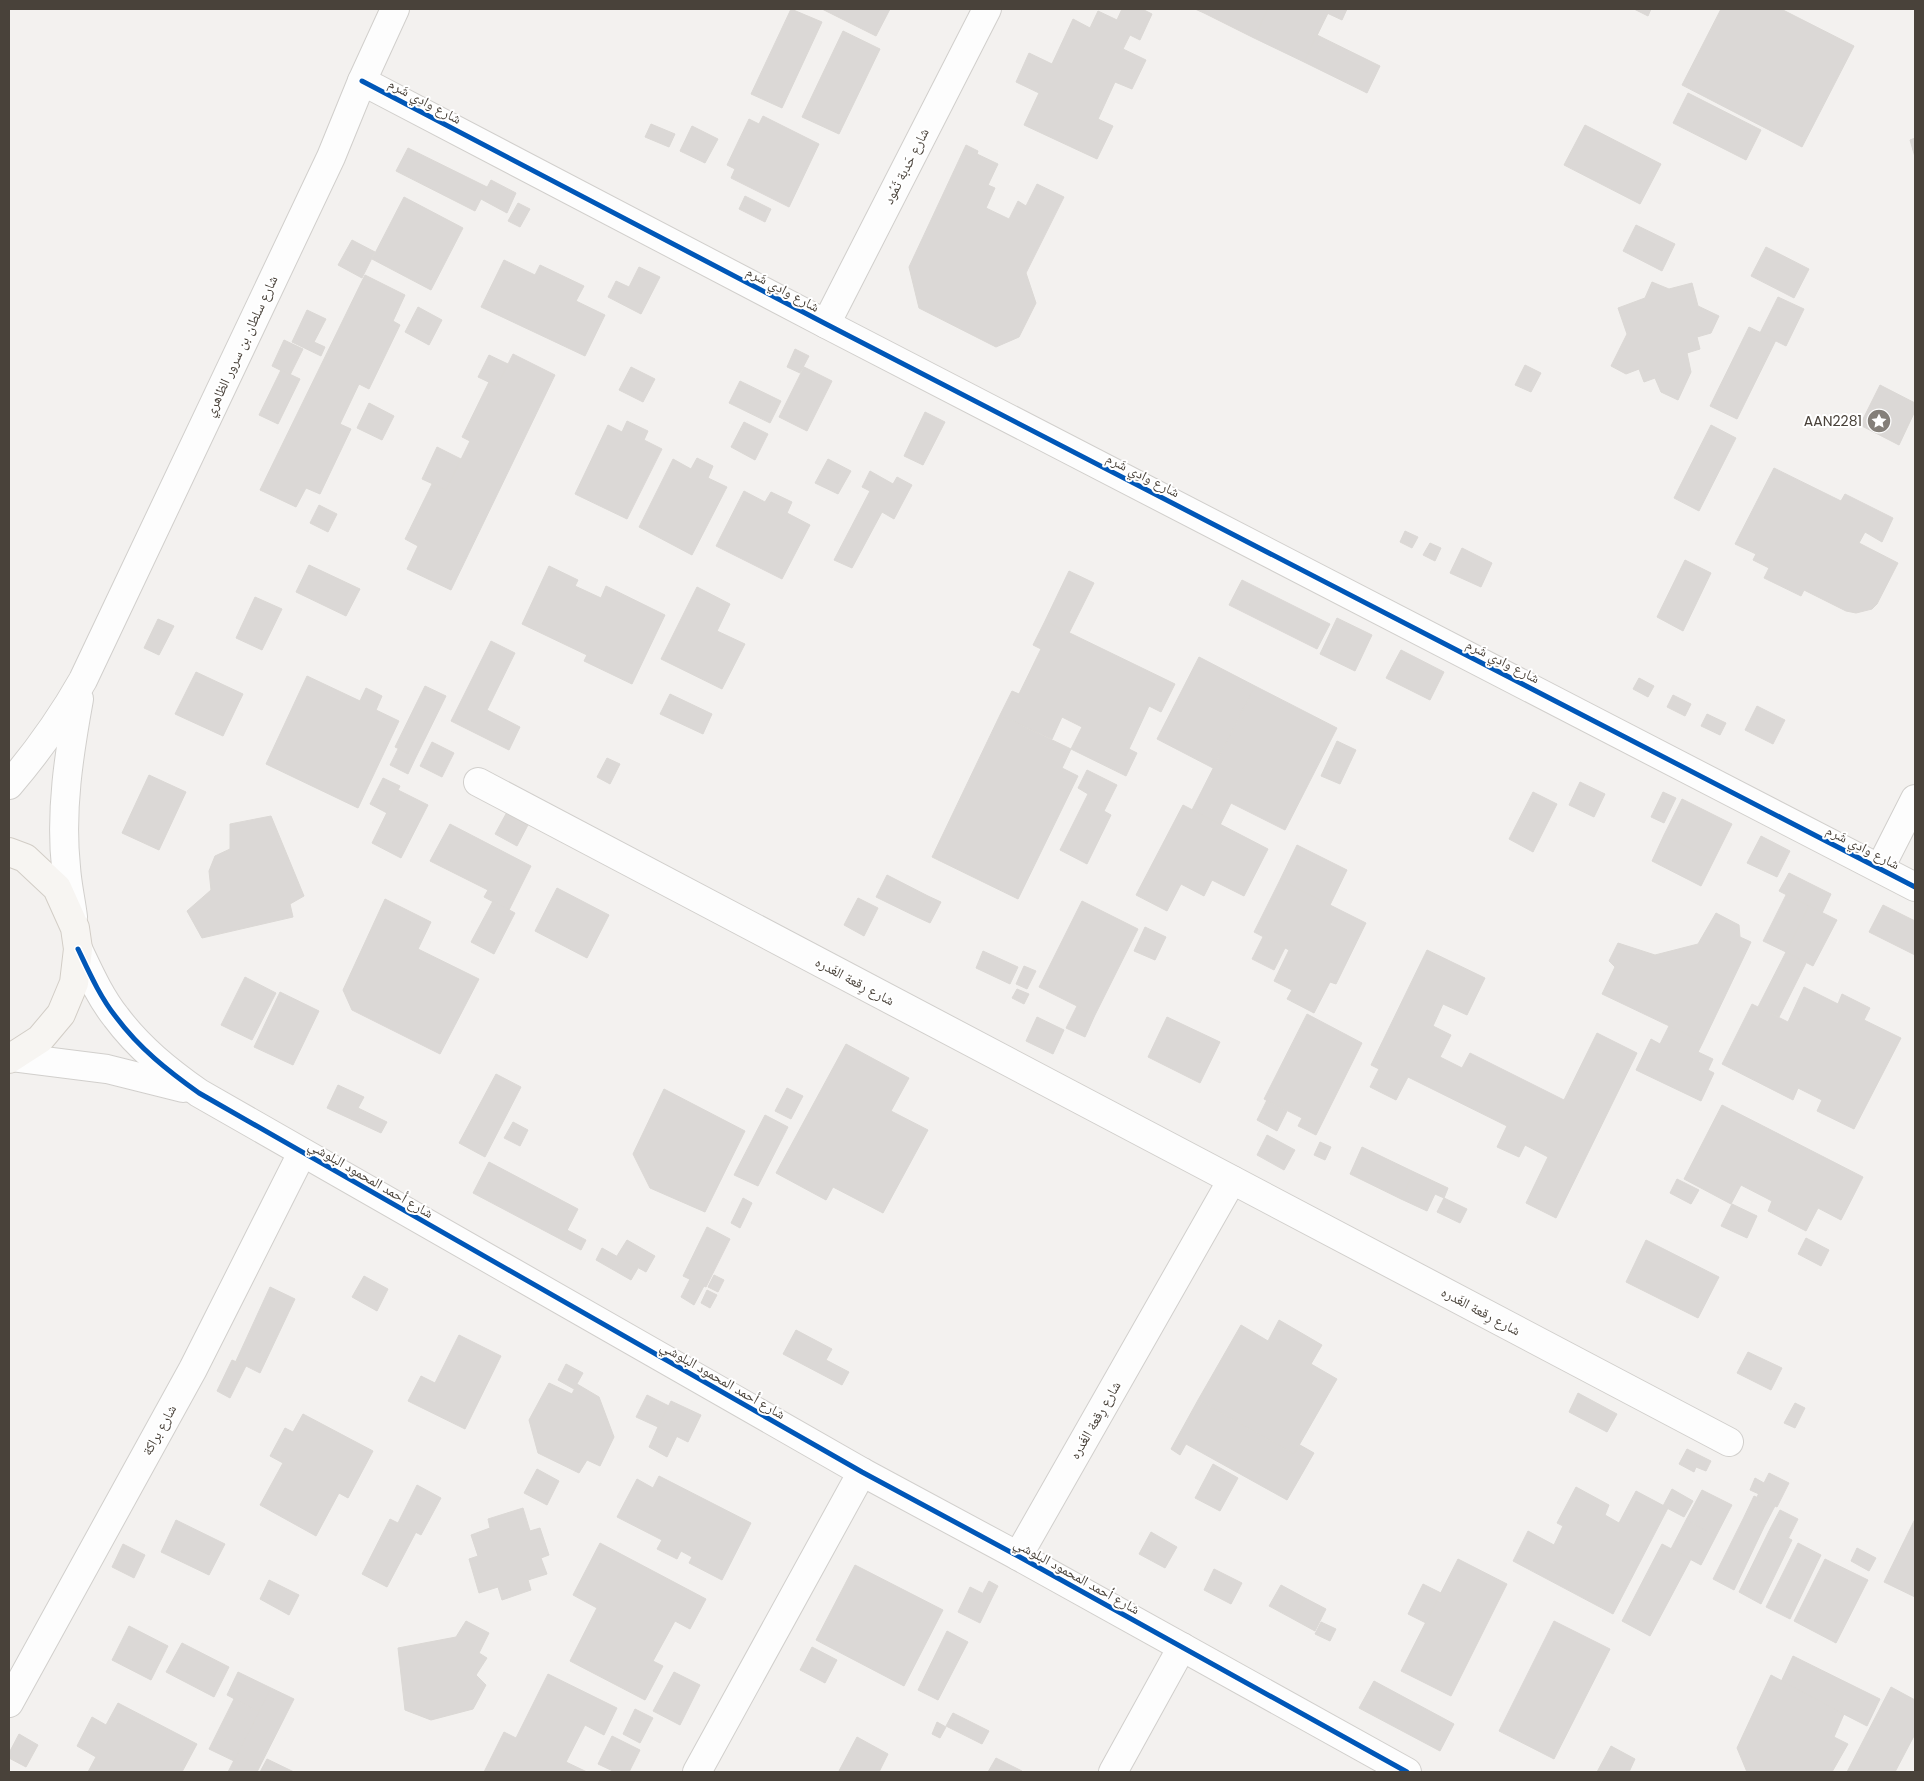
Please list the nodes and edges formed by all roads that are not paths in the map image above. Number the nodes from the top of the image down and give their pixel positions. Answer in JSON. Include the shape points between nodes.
{"nodes":[{"id":1,"x":395,"y":9,"type":"edge"},
{"id":2,"x":986,"y":9,"type":"edge"},
{"id":3,"x":362,"y":81,"type":"junction"},
{"id":4,"x":826,"y":324,"type":"junction"},
{"id":5,"x":83,"y":680,"type":"junction"},
{"id":6,"x":478,"y":782,"type":"dead end"},
{"id":7,"x":9,"y":785,"type":"edge"},
{"id":8,"x":1915,"y":799,"type":"edge"},
{"id":9,"x":9,"y":852,"type":"edge"},
{"id":10,"x":1880,"y":868,"type":"junction"},
{"id":11,"x":1915,"y":886,"type":"edge"},
{"id":12,"x":76,"y":939,"type":"junction"},
{"id":13,"x":11,"y":1058,"type":"edge"},
{"id":14,"x":198,"y":1093,"type":"junction"},
{"id":15,"x":302,"y":1153,"type":"junction"},
{"id":16,"x":1232,"y":1180,"type":"junction"},
{"id":17,"x":1729,"y":1442,"type":"dead end"},
{"id":18,"x":862,"y":1472,"type":"junction"},
{"id":19,"x":1018,"y":1556,"type":"junction"},
{"id":20,"x":1182,"y":1647,"type":"junction"},
{"id":21,"x":9,"y":1703,"type":"edge"},
{"id":22,"x":696,"y":1772,"type":"edge"},
{"id":23,"x":1113,"y":1772,"type":"edge"},
{"id":24,"x":1407,"y":1772,"type":"edge"}],
"edges":[{"from":1,"to":3,"type":"street","name":"شارع سلطان بن سرور الظاهري"},
{"from":2,"to":4,"type":"street","name":"شارع حَدبة ثَمُود"},
{"from":3,"to":4,"type":"street","name":"شارع وادِي شَرم"},
{"from":3,"to":5,"type":"street","name":"شارع سلطان بن سرور الظاهري","via":[[331,157]]},
{"from":4,"to":10,"type":"street","name":"شارع وادِي شَرم"},
{"from":5,"to":7,"type":"street","name":"شارع سلطان بن سرور الظاهري","via":[[36,754]]},
{"from":5,"to":12,"type":"street","name":"شارع سلطان بن سرور الظاهري","via":[[71,742],[65,804],[66,866]]},
{"from":6,"to":16,"type":"street","name":"شارع رِقعة الغَدره"},
{"from":8,"to":10,"type":"street"},
{"from":9,"to":12,"type":"main road","via":[[25,858],[57,888]]},
{"from":10,"to":11,"type":"street","name":"شارع وادِي شَرم"},
{"from":12,"to":13,"type":"main road","via":[[74,983],[61,1014],[40,1039]]},
{"from":12,"to":14,"type":"street","name":"شارع أحمد المحمود البلوشي","via":[[95,983],[115,1016],[168,1071]]},
{"from":13,"to":14,"type":"street","name":"شارع أحمد المحمود البلوشي","via":[[107,1070]]},
{"from":14,"to":15,"type":"street","name":"شارع أحمد المحمود البلوشي"},
{"from":15,"to":18,"type":"street","name":"شارع أحمد المحمود البلوشي"},
{"from":15,"to":21,"type":"street","name":"شارع براكة","via":[[193,1369]]},
{"from":16,"to":17,"type":"street","name":"شارع رِقعة الغَدره"},
{"from":16,"to":19,"type":"street","name":"شارع رِقعة الغَدره"},
{"from":18,"to":19,"type":"street","name":"شارع أحمد المحمود البلوشي"},
{"from":18,"to":22,"type":"street"},
{"from":19,"to":20,"type":"street","name":"شارع أحمد المحمود البلوشي"},
{"from":20,"to":23,"type":"street"},
{"from":20,"to":24,"type":"street","name":"شارع أحمد المحمود البلوشي"}]}
